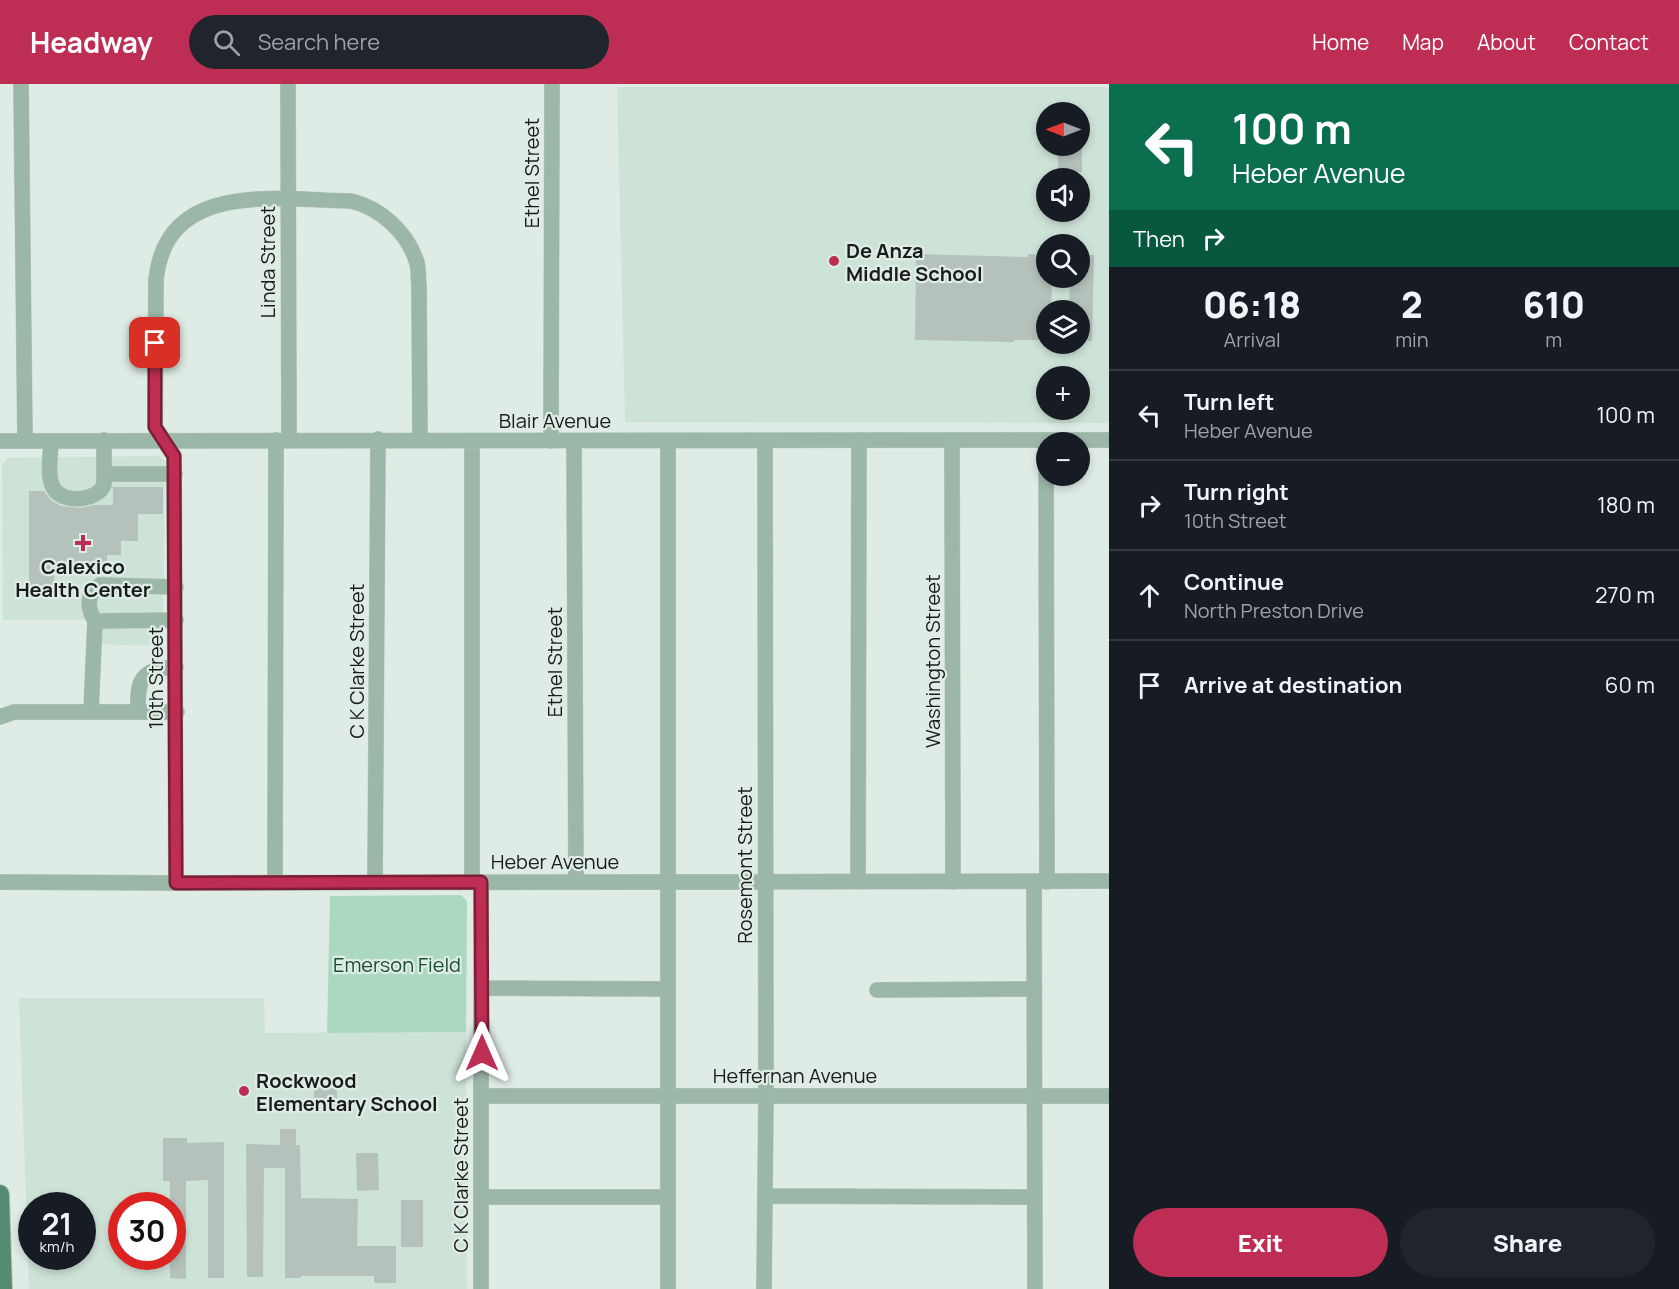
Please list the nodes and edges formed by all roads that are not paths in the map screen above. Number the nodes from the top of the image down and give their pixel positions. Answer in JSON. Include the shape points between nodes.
{"nodes":[{"id":1,"x":21,"y":84,"type":"edge"},
{"id":2,"x":288,"y":84,"type":"edge"},
{"id":3,"x":552,"y":84,"type":"edge"},
{"id":4,"x":288,"y":200,"type":"junction"},
{"id":5,"x":378,"y":439,"type":"junction"},
{"id":6,"x":104,"y":440,"type":"junction"},
{"id":7,"x":164,"y":440,"type":"junction"},
{"id":8,"x":282,"y":440,"type":"junction"},
{"id":9,"x":420,"y":440,"type":"junction"},
{"id":10,"x":859,"y":440,"type":"junction"},
{"id":11,"x":952,"y":440,"type":"junction"},
{"id":12,"x":1036,"y":440,"type":"edge"},
{"id":13,"x":1090,"y":440,"type":"edge"},
{"id":14,"x":1109,"y":440,"type":"edge"},
{"id":15,"x":0,"y":441,"type":"edge"},
{"id":16,"x":25,"y":441,"type":"junction"},
{"id":17,"x":51,"y":441,"type":"junction"},
{"id":18,"x":472,"y":441,"type":"junction"},
{"id":19,"x":551,"y":441,"type":"junction"},
{"id":20,"x":574,"y":441,"type":"junction"},
{"id":21,"x":668,"y":441,"type":"junction"},
{"id":22,"x":765,"y":441,"type":"junction"},
{"id":23,"x":104,"y":474,"type":"junction"},
{"id":24,"x":175,"y":474,"type":"junction"},
{"id":25,"x":1045,"y":486,"type":"edge"},
{"id":26,"x":176,"y":587,"type":"junction"},
{"id":27,"x":176,"y":620,"type":"junction"},
{"id":28,"x":95,"y":621,"type":"junction"},
{"id":29,"x":176,"y":667,"type":"junction"},
{"id":30,"x":91,"y":712,"type":"junction"},
{"id":31,"x":138,"y":712,"type":"junction"},
{"id":32,"x":177,"y":712,"type":"junction"},
{"id":33,"x":0,"y":717,"type":"edge"},
{"id":34,"x":1109,"y":881,"type":"edge"},
{"id":35,"x":0,"y":882,"type":"edge"},
{"id":36,"x":476,"y":882,"type":"junction"},
{"id":37,"x":576,"y":882,"type":"junction"},
{"id":38,"x":668,"y":882,"type":"junction"},
{"id":39,"x":858,"y":882,"type":"junction"},
{"id":40,"x":954,"y":882,"type":"junction"},
{"id":41,"x":1040,"y":882,"type":"junction"},
{"id":42,"x":176,"y":883,"type":"junction"},
{"id":43,"x":275,"y":883,"type":"junction"},
{"id":44,"x":375,"y":883,"type":"junction"},
{"id":45,"x":764,"y":883,"type":"junction"},
{"id":46,"x":481,"y":988,"type":"junction"},
{"id":47,"x":668,"y":989,"type":"junction"},
{"id":48,"x":1035,"y":989,"type":"junction"},
{"id":49,"x":877,"y":990,"type":"dead end"},
{"id":50,"x":482,"y":1096,"type":"junction"},
{"id":51,"x":668,"y":1096,"type":"junction"},
{"id":52,"x":766,"y":1096,"type":"junction"},
{"id":53,"x":1035,"y":1096,"type":"junction"},
{"id":54,"x":1109,"y":1096,"type":"edge"},
{"id":55,"x":0,"y":1194,"type":"edge"},
{"id":56,"x":765,"y":1196,"type":"junction"},
{"id":57,"x":481,"y":1197,"type":"junction"},
{"id":58,"x":668,"y":1197,"type":"junction"},
{"id":59,"x":1035,"y":1197,"type":"junction"},
{"id":60,"x":3,"y":1289,"type":"edge"},
{"id":61,"x":481,"y":1289,"type":"edge"},
{"id":62,"x":668,"y":1289,"type":"edge"},
{"id":63,"x":764,"y":1289,"type":"edge"},
{"id":64,"x":1035,"y":1289,"type":"edge"}],
"edges":[{"from":1,"to":16,"type":"street"},
{"from":2,"to":4,"type":"street","name":"Linda Street"},
{"from":3,"to":19,"type":"street","name":"Ethel Street"},
{"from":4,"to":7,"type":"street","name":"10th Street","via":[[226,201],[199,211],[170,235],[156,280],[155,427]]},
{"from":4,"to":8,"type":"street","name":"Linda Street"},
{"from":4,"to":9,"type":"street","name":"10th Street","via":[[364,204],[396,226],[408,243],[417,264],[419,287]]},
{"from":5,"to":8,"type":"street","name":"Blair Avenue"},
{"from":5,"to":9,"type":"street","name":"Blair Avenue"},
{"from":5,"to":44,"type":"street","name":"C K Clarke Street"},
{"from":6,"to":7,"type":"street","name":"Blair Avenue"},
{"from":6,"to":17,"type":"street","name":"Blair Avenue"},
{"from":6,"to":23,"type":"street"},
{"from":7,"to":8,"type":"street","name":"Blair Avenue"},
{"from":7,"to":24,"type":"street","name":"10th Street","via":[[174,456]]},
{"from":8,"to":43,"type":"street","name":"Linda Street"},
{"from":9,"to":18,"type":"street","name":"Blair Avenue"},
{"from":10,"to":11,"type":"street","name":"Blair Avenue"},
{"from":10,"to":22,"type":"street","name":"Blair Avenue"},
{"from":10,"to":39,"type":"street"},
{"from":11,"to":12,"type":"street","name":"Blair Avenue"},
{"from":11,"to":40,"type":"street","name":"Washington Street"},
{"from":13,"to":14,"type":"street","name":"Blair Avenue"},
{"from":15,"to":16,"type":"street","name":"Blair Avenue"},
{"from":16,"to":17,"type":"street","name":"Blair Avenue"},
{"from":17,"to":23,"type":"street","via":[[50,478],[62,496],[96,495],[104,485]]},
{"from":18,"to":19,"type":"street","name":"Blair Avenue"},
{"from":18,"to":36,"type":"street","name":"C K Clarke Street"},
{"from":19,"to":20,"type":"street","name":"Blair Avenue"},
{"from":20,"to":21,"type":"street","name":"Blair Avenue"},
{"from":20,"to":37,"type":"street","name":"Ethel Street"},
{"from":21,"to":22,"type":"street","name":"Blair Avenue"},
{"from":21,"to":38,"type":"street"},
{"from":22,"to":45,"type":"street","name":"Rosemont Street"},
{"from":23,"to":24,"type":"street"},
{"from":24,"to":26,"type":"street","name":"10th Street"},
{"from":25,"to":41,"type":"street"},
{"from":26,"to":27,"type":"street","name":"10th Street"},
{"from":26,"to":28,"type":"street","via":[[100,585],[93,589],[89,600]]},
{"from":27,"to":28,"type":"street"},
{"from":27,"to":29,"type":"street","name":"10th Street"},
{"from":28,"to":30,"type":"street"},
{"from":29,"to":31,"type":"street","via":[[151,670],[143,678],[138,685]]},
{"from":29,"to":32,"type":"street","name":"10th Street"},
{"from":30,"to":31,"type":"street"},
{"from":30,"to":33,"type":"street","via":[[14,712]]},
{"from":31,"to":32,"type":"street"},
{"from":32,"to":42,"type":"street","name":"10th Street"},
{"from":34,"to":41,"type":"street","name":"Heber Avenue"},
{"from":35,"to":42,"type":"street","name":"Heber Avenue"},
{"from":36,"to":37,"type":"street","name":"Heber Avenue"},
{"from":36,"to":44,"type":"street","name":"Heber Avenue"},
{"from":36,"to":46,"type":"street","name":"C K Clarke Street"},
{"from":37,"to":38,"type":"street","name":"Heber Avenue"},
{"from":38,"to":45,"type":"street","name":"Heber Avenue"},
{"from":38,"to":47,"type":"street"},
{"from":39,"to":40,"type":"street","name":"Heber Avenue"},
{"from":39,"to":45,"type":"street","name":"Heber Avenue"},
{"from":40,"to":41,"type":"street","name":"Heber Avenue"},
{"from":41,"to":48,"type":"street"},
{"from":42,"to":43,"type":"street","name":"Heber Avenue"},
{"from":43,"to":44,"type":"street","name":"Heber Avenue"},
{"from":45,"to":52,"type":"street","name":"Rosemont Street"},
{"from":46,"to":47,"type":"street"},
{"from":46,"to":50,"type":"street","name":"C K Clarke Street"},
{"from":47,"to":51,"type":"street"},
{"from":48,"to":49,"type":"street"},
{"from":48,"to":53,"type":"street"},
{"from":50,"to":51,"type":"street","name":"Heffernan Avenue"},
{"from":50,"to":57,"type":"street","name":"C K Clarke Street"},
{"from":51,"to":52,"type":"street","name":"Heffernan Avenue"},
{"from":51,"to":58,"type":"street"},
{"from":52,"to":53,"type":"street","name":"Heffernan Avenue"},
{"from":52,"to":56,"type":"street","name":"Rosemont Street"},
{"from":53,"to":54,"type":"street","name":"Heffernan Avenue"},
{"from":53,"to":59,"type":"street"},
{"from":55,"to":60,"type":"main road"},
{"from":56,"to":59,"type":"street"},
{"from":56,"to":63,"type":"street","name":"Rosemont Street"},
{"from":57,"to":58,"type":"street"},
{"from":57,"to":61,"type":"street","name":"C K Clarke Street"},
{"from":58,"to":62,"type":"street"},
{"from":59,"to":64,"type":"street"}]}
